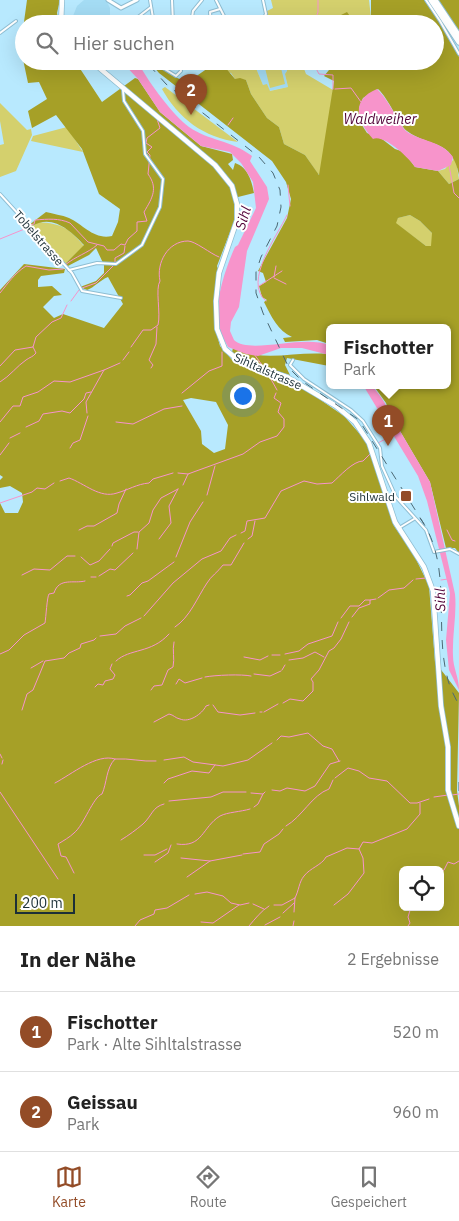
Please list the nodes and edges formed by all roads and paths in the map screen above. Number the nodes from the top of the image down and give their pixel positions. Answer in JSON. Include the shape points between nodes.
{"nodes":[{"id":1,"x":62,"y":0,"type":"edge"},
{"id":2,"x":108,"y":0,"type":"edge"},
{"id":3,"x":137,"y":0,"type":"edge"},
{"id":4,"x":150,"y":0,"type":"edge"},
{"id":5,"x":172,"y":0,"type":"edge"},
{"id":6,"x":202,"y":0,"type":"edge"},
{"id":7,"x":216,"y":0,"type":"edge"},
{"id":8,"x":263,"y":0,"type":"edge"},
{"id":9,"x":426,"y":0,"type":"edge"},
{"id":10,"x":431,"y":0,"type":"edge"},
{"id":11,"x":435,"y":0,"type":"edge"},
{"id":12,"x":152,"y":7,"type":"junction"},
{"id":13,"x":220,"y":9,"type":"junction"},
{"id":14,"x":61,"y":15,"type":"edge"},
{"id":15,"x":141,"y":15,"type":"edge"},
{"id":16,"x":153,"y":15,"type":"edge"},
{"id":17,"x":173,"y":15,"type":"edge"},
{"id":18,"x":193,"y":15,"type":"edge"},
{"id":19,"x":210,"y":15,"type":"edge"},
{"id":20,"x":223,"y":15,"type":"edge"},
{"id":21,"x":265,"y":15,"type":"edge"},
{"id":22,"x":435,"y":15,"type":"edge"},
{"id":23,"x":441,"y":15,"type":"edge"},
{"id":24,"x":444,"y":20,"type":"edge"},
{"id":25,"x":15,"y":22,"type":"edge"},
{"id":26,"x":444,"y":29,"type":"edge"},
{"id":27,"x":0,"y":33,"type":"edge"},
{"id":28,"x":459,"y":36,"type":"edge"},
{"id":29,"x":459,"y":42,"type":"edge"},
{"id":30,"x":459,"y":54,"type":"edge"},
{"id":31,"x":102,"y":70,"type":"edge"},
{"id":32,"x":166,"y":70,"type":"edge"},
{"id":33,"x":181,"y":70,"type":"edge"},
{"id":34,"x":124,"y":89,"type":"junction"},
{"id":35,"x":0,"y":194,"type":"edge"},
{"id":36,"x":69,"y":270,"type":"junction"},
{"id":37,"x":76,"y":270,"type":"junction"},
{"id":38,"x":74,"y":276,"type":"junction"},
{"id":39,"x":121,"y":298,"type":"dead end"},
{"id":40,"x":293,"y":360,"type":"dead end"},
{"id":41,"x":414,"y":519,"type":"junction"},
{"id":42,"x":399,"y":528,"type":"junction"},
{"id":43,"x":459,"y":554,"type":"edge"},
{"id":44,"x":459,"y":826,"type":"edge"}],
"edges":[{"from":1,"to":14,"type":"main road"},
{"from":2,"to":3,"type":"main road","via":[[120,8]]},
{"from":4,"to":12,"type":"street"},
{"from":5,"to":17,"type":"street"},
{"from":6,"to":18,"type":"street"},
{"from":7,"to":13,"type":"street"},
{"from":8,"to":21,"type":"street"},
{"from":9,"to":22,"type":"street"},
{"from":10,"to":23,"type":"highway"},
{"from":11,"to":28,"type":"highway"},
{"from":12,"to":15,"type":"street"},
{"from":12,"to":16,"type":"street"},
{"from":13,"to":19,"type":"street","via":[[210,12]]},
{"from":13,"to":20,"type":"street"},
{"from":24,"to":29,"type":"highway"},
{"from":25,"to":27,"type":"street"},
{"from":26,"to":30,"type":"street"},
{"from":31,"to":34,"type":"main road","name":"Sihltalstrasse"},
{"from":32,"to":33,"type":"street","via":[[176,76]]},
{"from":34,"to":37,"type":"street","name":"Tobelstrasse","via":[[123,99],[143,131],[144,151],[161,173],[164,186],[160,207],[145,241],[116,264],[97,263]]},
{"from":34,"to":42,"type":"main road","name":"Sihltalstrasse","via":[[217,167],[234,191],[237,220],[219,273],[217,290],[216,327],[224,347],[242,362],[294,380],[353,420],[371,446]]},
{"from":35,"to":36,"type":"street","name":"Tobelstrasse"},
{"from":36,"to":37,"type":"street","name":"Tobelstrasse"},
{"from":36,"to":38,"type":"street"},
{"from":37,"to":38,"type":"street"},
{"from":38,"to":39,"type":"street","via":[[84,292]]},
{"from":40,"to":41,"type":"street","via":[[290,365],[304,379],[363,421],[380,448],[382,466],[396,497]]},
{"from":41,"to":42,"type":"street"},
{"from":41,"to":43,"type":"street","via":[[426,530],[434,552],[456,550]]},
{"from":42,"to":44,"type":"main road","name":"Sihltalstrasse","via":[[424,567],[434,595],[440,704],[448,747],[448,788]]}]}
